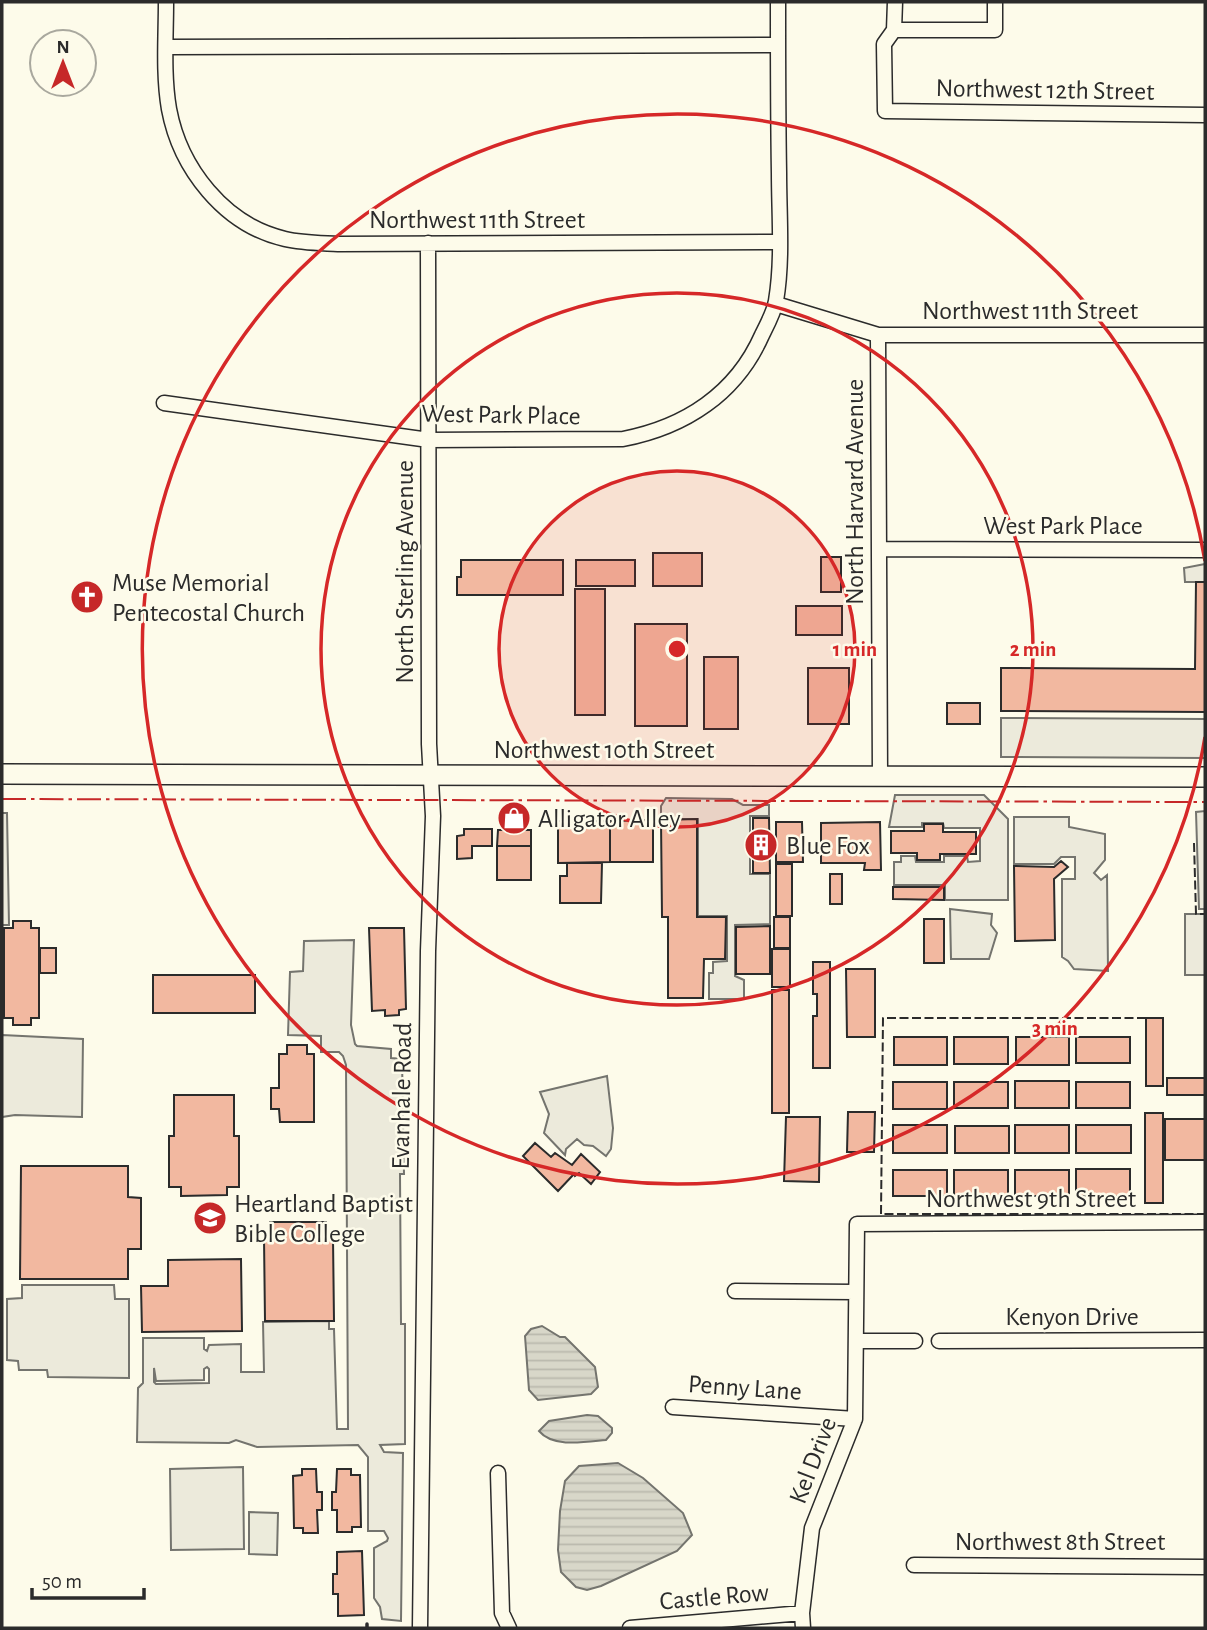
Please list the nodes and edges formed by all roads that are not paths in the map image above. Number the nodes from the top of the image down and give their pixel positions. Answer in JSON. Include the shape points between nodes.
{"nodes":[{"id":1,"x":166,"y":2,"type":"edge"},
{"id":2,"x":778,"y":2,"type":"edge"},
{"id":3,"x":895,"y":2,"type":"edge"},
{"id":4,"x":995,"y":2,"type":"edge"},
{"id":5,"x":894,"y":30,"type":"junction"},
{"id":6,"x":778,"y":44,"type":"junction"},
{"id":7,"x":166,"y":47,"type":"junction"},
{"id":8,"x":1205,"y":115,"type":"edge"},
{"id":9,"x":428,"y":243,"type":"junction"},
{"id":10,"x":779,"y":243,"type":"junction"},
{"id":11,"x":776,"y":303,"type":"junction"},
{"id":12,"x":877,"y":335,"type":"junction"},
{"id":13,"x":1205,"y":335,"type":"edge"},
{"id":14,"x":164,"y":403,"type":"dead end"},
{"id":15,"x":429,"y":440,"type":"junction"},
{"id":16,"x":878,"y":549,"type":"junction"},
{"id":17,"x":1205,"y":550,"type":"edge"},
{"id":18,"x":2,"y":774,"type":"edge"},
{"id":19,"x":431,"y":775,"type":"junction"},
{"id":20,"x":880,"y":776,"type":"junction"},
{"id":21,"x":1205,"y":777,"type":"edge"},
{"id":22,"x":1205,"y":1222,"type":"edge"},
{"id":23,"x":858,"y":1224,"type":"joint"},
{"id":24,"x":735,"y":1291,"type":"dead end"},
{"id":25,"x":855,"y":1292,"type":"junction"},
{"id":26,"x":1205,"y":1340,"type":"edge"},
{"id":27,"x":857,"y":1341,"type":"junction"},
{"id":28,"x":915,"y":1341,"type":"dead end"},
{"id":29,"x":939,"y":1341,"type":"dead end"},
{"id":30,"x":673,"y":1407,"type":"dead end"},
{"id":31,"x":855,"y":1419,"type":"junction"},
{"id":32,"x":498,"y":1473,"type":"dead end"},
{"id":33,"x":914,"y":1565,"type":"dead end"},
{"id":34,"x":1205,"y":1567,"type":"edge"},
{"id":35,"x":802,"y":1613,"type":"junction"},
{"id":36,"x":420,"y":1628,"type":"edge"},
{"id":37,"x":509,"y":1628,"type":"edge"},
{"id":38,"x":630,"y":1628,"type":"edge"},
{"id":39,"x":803,"y":1628,"type":"edge"}],
"edges":[{"from":1,"to":7,"type":"street"},
{"from":2,"to":6,"type":"street"},
{"from":3,"to":5,"type":"street"},
{"from":4,"to":5,"type":"street","via":[[995,30]]},
{"from":5,"to":8,"type":"street","name":"Northwest 12th Street","via":[[884,44],[885,111]]},
{"from":6,"to":7,"type":"street"},
{"from":6,"to":10,"type":"street"},
{"from":7,"to":9,"type":"street","name":"Northwest 11th Street","via":[[166,84],[181,150],[221,204],[257,229],[308,243]]},
{"from":9,"to":10,"type":"street","name":"Northwest 11th Street"},
{"from":9,"to":15,"type":"street","name":"North Sterling Avenue"},
{"from":10,"to":11,"type":"street"},
{"from":11,"to":12,"type":"street","name":"Northwest 11th Street"},
{"from":11,"to":15,"type":"street","name":"West Park Place","via":[[742,372],[709,403],[669,426],[635,437],[597,440]]},
{"from":12,"to":13,"type":"street","name":"Northwest 11th Street"},
{"from":12,"to":16,"type":"street","name":"North Harvard Avenue"},
{"from":14,"to":15,"type":"street","name":"West Park Place"},
{"from":15,"to":19,"type":"street","name":"North Sterling Avenue"},
{"from":16,"to":17,"type":"street","name":"West Park Place"},
{"from":16,"to":20,"type":"street","name":"North Harvard Avenue"},
{"from":18,"to":19,"type":"main road","name":"Northwest 10th Street"},
{"from":19,"to":20,"type":"main road","name":"Northwest 10th Street"},
{"from":19,"to":36,"type":"street","name":"Evanhale Road"},
{"from":20,"to":21,"type":"main road","name":"Northwest 10th Street"},
{"from":22,"to":23,"type":"street","name":"Northwest 9th Street"},
{"from":23,"to":25,"type":"street","name":"Kel Drive"},
{"from":24,"to":25,"type":"street"},
{"from":25,"to":27,"type":"street","name":"Kel Drive"},
{"from":26,"to":29,"type":"street","name":"Kenyon Drive"},
{"from":27,"to":28,"type":"street"},
{"from":27,"to":31,"type":"street","name":"Kel Drive"},
{"from":30,"to":31,"type":"street","name":"Penny Lane"},
{"from":31,"to":35,"type":"street","name":"Kel Drive","via":[[812,1528]]},
{"from":32,"to":37,"type":"street","via":[[502,1613]]},
{"from":33,"to":34,"type":"street","name":"Northwest 8th Street"},
{"from":35,"to":38,"type":"street","name":"Castle Row"},
{"from":35,"to":39,"type":"street","name":"Kel Drive"}]}
